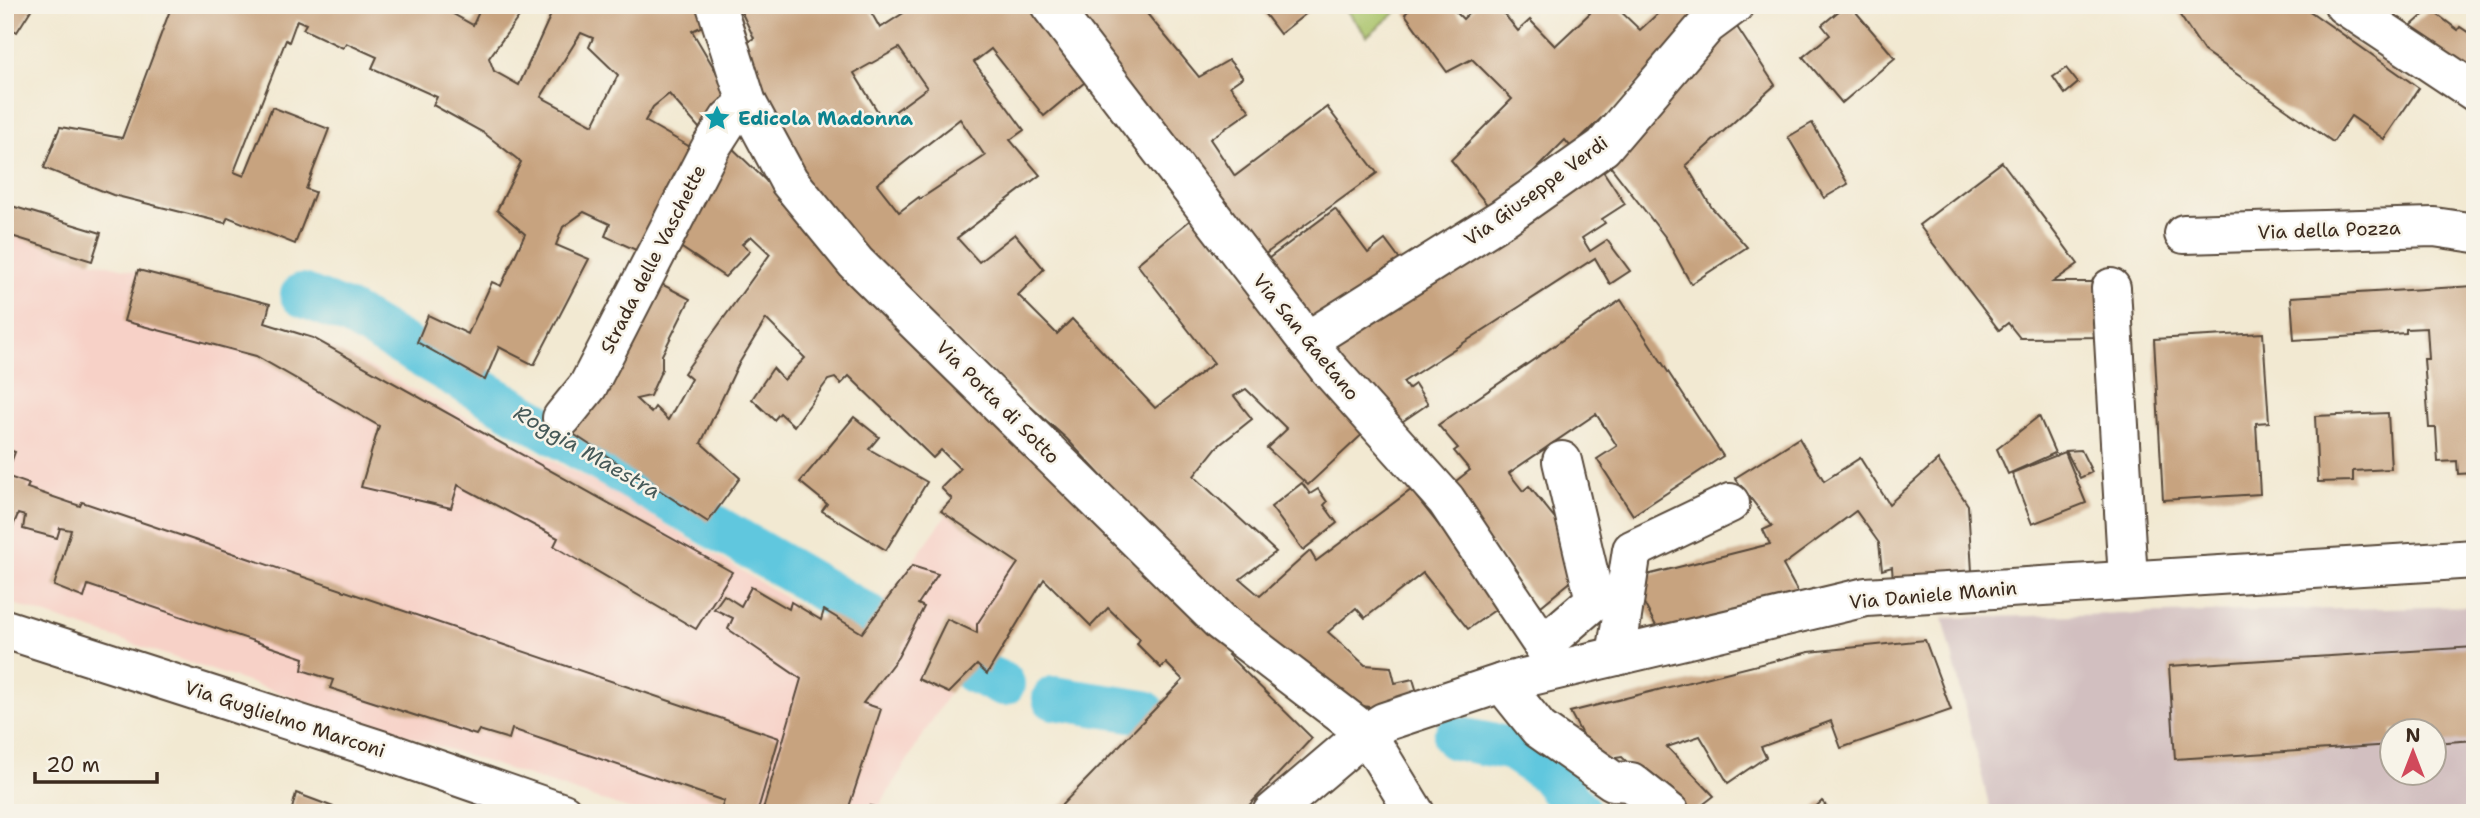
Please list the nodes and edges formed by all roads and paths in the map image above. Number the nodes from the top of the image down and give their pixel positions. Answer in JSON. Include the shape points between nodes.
{"nodes":[{"id":1,"x":716,"y":5,"type":"edge"},
{"id":2,"x":1050,"y":5,"type":"edge"},
{"id":3,"x":1734,"y":5,"type":"edge"},
{"id":4,"x":2344,"y":5,"type":"edge"},
{"id":5,"x":2475,"y":92,"type":"edge"},
{"id":6,"x":747,"y":103,"type":"junction"},
{"id":7,"x":2475,"y":233,"type":"edge"},
{"id":8,"x":2184,"y":234,"type":"dead end"},
{"id":9,"x":2111,"y":288,"type":"dead end"},
{"id":10,"x":1307,"y":341,"type":"junction"},
{"id":11,"x":562,"y":418,"type":"dead end"},
{"id":12,"x":1562,"y":461,"type":"dead end"},
{"id":13,"x":1730,"y":503,"type":"dead end"},
{"id":14,"x":2475,"y":559,"type":"edge"},
{"id":15,"x":2128,"y":580,"type":"junction"},
{"id":16,"x":5,"y":629,"type":"edge"},
{"id":17,"x":1616,"y":656,"type":"junction"},
{"id":18,"x":1551,"y":657,"type":"junction"},
{"id":19,"x":1502,"y":683,"type":"junction"},
{"id":20,"x":1366,"y":733,"type":"junction"},
{"id":21,"x":564,"y":813,"type":"edge"},
{"id":22,"x":1272,"y":813,"type":"edge"},
{"id":23,"x":1415,"y":813,"type":"edge"},
{"id":24,"x":1670,"y":813,"type":"edge"}],
"edges":[{"from":1,"to":6,"type":"street","name":"Via Porta di Sotto"},
{"from":2,"to":10,"type":"street","name":"Via San Gaetano"},
{"from":3,"to":10,"type":"street","name":"Via Giuseppe Verdi","via":[[1707,24],[1604,146],[1504,217]]},
{"from":4,"to":5,"type":"street"},
{"from":6,"to":11,"type":"street","name":"Strada delle Vaschette","via":[[729,119],[711,147],[588,386]]},
{"from":6,"to":20,"type":"street","name":"Via Porta di Sotto","via":[[789,181],[856,263],[1221,622]]},
{"from":7,"to":8,"type":"street","name":"Via della Pozza","via":[[2434,228]]},
{"from":9,"to":15,"type":"street"},
{"from":10,"to":18,"type":"street","name":"Via San Gaetano","via":[[1446,500]]},
{"from":12,"to":18,"type":"street","via":[[1595,600]]},
{"from":13,"to":17,"type":"street","via":[[1632,550]]},
{"from":14,"to":15,"type":"street","name":"Via Daniele Manin"},
{"from":15,"to":17,"type":"street","name":"Via Daniele Manin","via":[[1866,597]]},
{"from":16,"to":21,"type":"street","name":"Via Guglielmo Marconi"},
{"from":17,"to":18,"type":"street","name":"Via Daniele Manin"},
{"from":18,"to":19,"type":"street","name":"Via Daniele Manin"},
{"from":19,"to":20,"type":"street","name":"Via Daniele Manin","via":[[1384,722]]},
{"from":19,"to":24,"type":"street","via":[[1539,729],[1613,781],[1631,782]]},
{"from":20,"to":22,"type":"street","name":"Via Daniele Manin"},
{"from":20,"to":23,"type":"street"}]}
